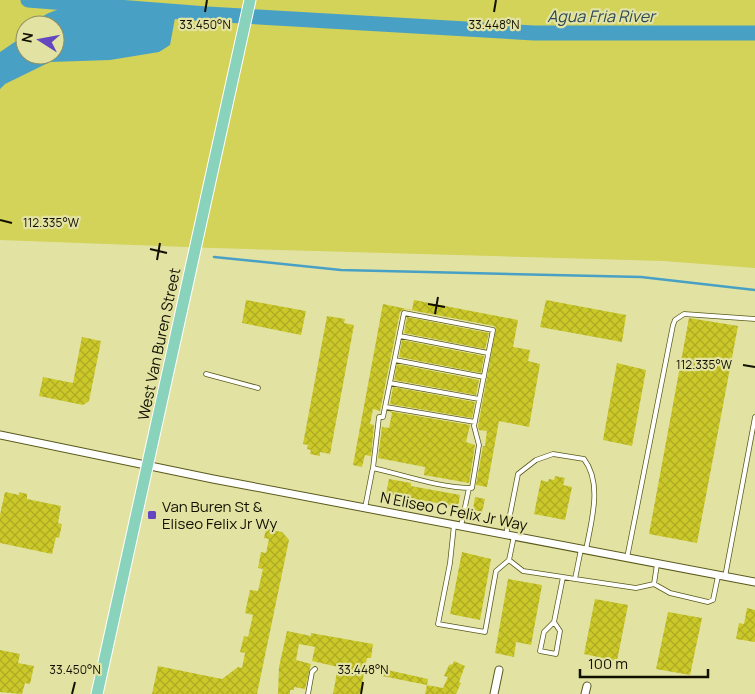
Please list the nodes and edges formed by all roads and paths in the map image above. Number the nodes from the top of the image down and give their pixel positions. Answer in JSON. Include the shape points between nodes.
{"nodes":[{"id":1,"x":250,"y":0,"type":"edge"},
{"id":2,"x":755,"y":319,"type":"edge"},
{"id":3,"x":400,"y":336,"type":"junction"},
{"id":4,"x":488,"y":353,"type":"junction"},
{"id":5,"x":395,"y":360,"type":"junction"},
{"id":6,"x":206,"y":374,"type":"dead end"},
{"id":7,"x":484,"y":377,"type":"junction"},
{"id":8,"x":390,"y":383,"type":"junction"},
{"id":9,"x":258,"y":388,"type":"dead end"},
{"id":10,"x":479,"y":399,"type":"junction"},
{"id":11,"x":386,"y":407,"type":"junction"},
{"id":12,"x":755,"y":417,"type":"edge"},
{"id":13,"x":475,"y":422,"type":"junction"},
{"id":14,"x":0,"y":436,"type":"edge"},
{"id":15,"x":148,"y":465,"type":"junction"},
{"id":16,"x":373,"y":468,"type":"junction"},
{"id":17,"x":469,"y":488,"type":"junction"},
{"id":18,"x":365,"y":508,"type":"junction"},
{"id":19,"x":457,"y":526,"type":"junction"},
{"id":20,"x":510,"y":536,"type":"junction"},
{"id":21,"x":583,"y":550,"type":"junction"},
{"id":22,"x":627,"y":558,"type":"junction"},
{"id":23,"x":509,"y":560,"type":"junction"},
{"id":24,"x":656,"y":564,"type":"junction"},
{"id":25,"x":721,"y":576,"type":"junction"},
{"id":26,"x":563,"y":577,"type":"junction"},
{"id":27,"x":576,"y":579,"type":"junction"},
{"id":28,"x":755,"y":582,"type":"edge"},
{"id":29,"x":654,"y":584,"type":"junction"},
{"id":30,"x":554,"y":622,"type":"junction"},
{"id":31,"x":315,"y":669,"type":"dead end"},
{"id":32,"x":499,"y":670,"type":"dead end"},
{"id":33,"x":97,"y":694,"type":"edge"},
{"id":34,"x":308,"y":694,"type":"edge"},
{"id":35,"x":494,"y":694,"type":"edge"}],
"edges":[{"from":1,"to":15,"type":"main road","name":"West Van Buren Street"},
{"from":2,"to":22,"type":"lane","via":[[684,314],[675,320]]},
{"from":3,"to":4,"type":"lane"},
{"from":3,"to":4,"type":"lane","via":[[404,313],[493,330]]},
{"from":3,"to":5,"type":"lane"},
{"from":4,"to":7,"type":"lane"},
{"from":5,"to":7,"type":"lane"},
{"from":5,"to":8,"type":"lane"},
{"from":6,"to":9,"type":"lane"},
{"from":7,"to":10,"type":"lane"},
{"from":8,"to":10,"type":"lane"},
{"from":8,"to":11,"type":"lane"},
{"from":10,"to":13,"type":"lane"},
{"from":11,"to":13,"type":"lane"},
{"from":11,"to":16,"type":"lane","via":[[383,418],[379,417]]},
{"from":12,"to":25,"type":"lane"},
{"from":13,"to":17,"type":"lane","via":[[478,444],[472,488]]},
{"from":14,"to":15,"type":"street","name":"N Eliseo C Felix Jr Way"},
{"from":15,"to":18,"type":"street","name":"N Eliseo C Felix Jr Way"},
{"from":15,"to":33,"type":"main road","name":"West Van Buren Street"},
{"from":16,"to":17,"type":"lane"},
{"from":16,"to":18,"type":"lane"},
{"from":17,"to":19,"type":"lane"},
{"from":18,"to":19,"type":"street","name":"N Eliseo C Felix Jr Way"},
{"from":19,"to":20,"type":"street","name":"N Eliseo C Felix Jr Way"},
{"from":19,"to":23,"type":"lane","via":[[438,624],[485,632],[496,571]]},
{"from":20,"to":21,"type":"street","name":"N Eliseo C Felix Jr Way"},
{"from":20,"to":21,"type":"lane","via":[[518,474],[536,460],[553,454],[584,459],[590,467],[594,486],[593,507]]},
{"from":20,"to":23,"type":"lane"},
{"from":21,"to":22,"type":"street","name":"N Eliseo C Felix Jr Way"},
{"from":21,"to":27,"type":"lane"},
{"from":22,"to":24,"type":"street","name":"N Eliseo C Felix Jr Way"},
{"from":23,"to":26,"type":"lane","via":[[523,571]]},
{"from":24,"to":25,"type":"street","name":"N Eliseo C Felix Jr Way"},
{"from":24,"to":29,"type":"lane"},
{"from":25,"to":28,"type":"street","name":"N Eliseo C Felix Jr Way"},
{"from":25,"to":29,"type":"lane","via":[[713,600],[708,602],[670,593]]},
{"from":26,"to":27,"type":"lane"},
{"from":26,"to":30,"type":"lane"},
{"from":27,"to":29,"type":"lane","via":[[636,588]]},
{"from":30,"to":30,"type":"lane","via":[[560,631],[556,654],[540,651],[544,632]]},
{"from":31,"to":34,"type":"lane"},
{"from":32,"to":35,"type":"street"}]}
